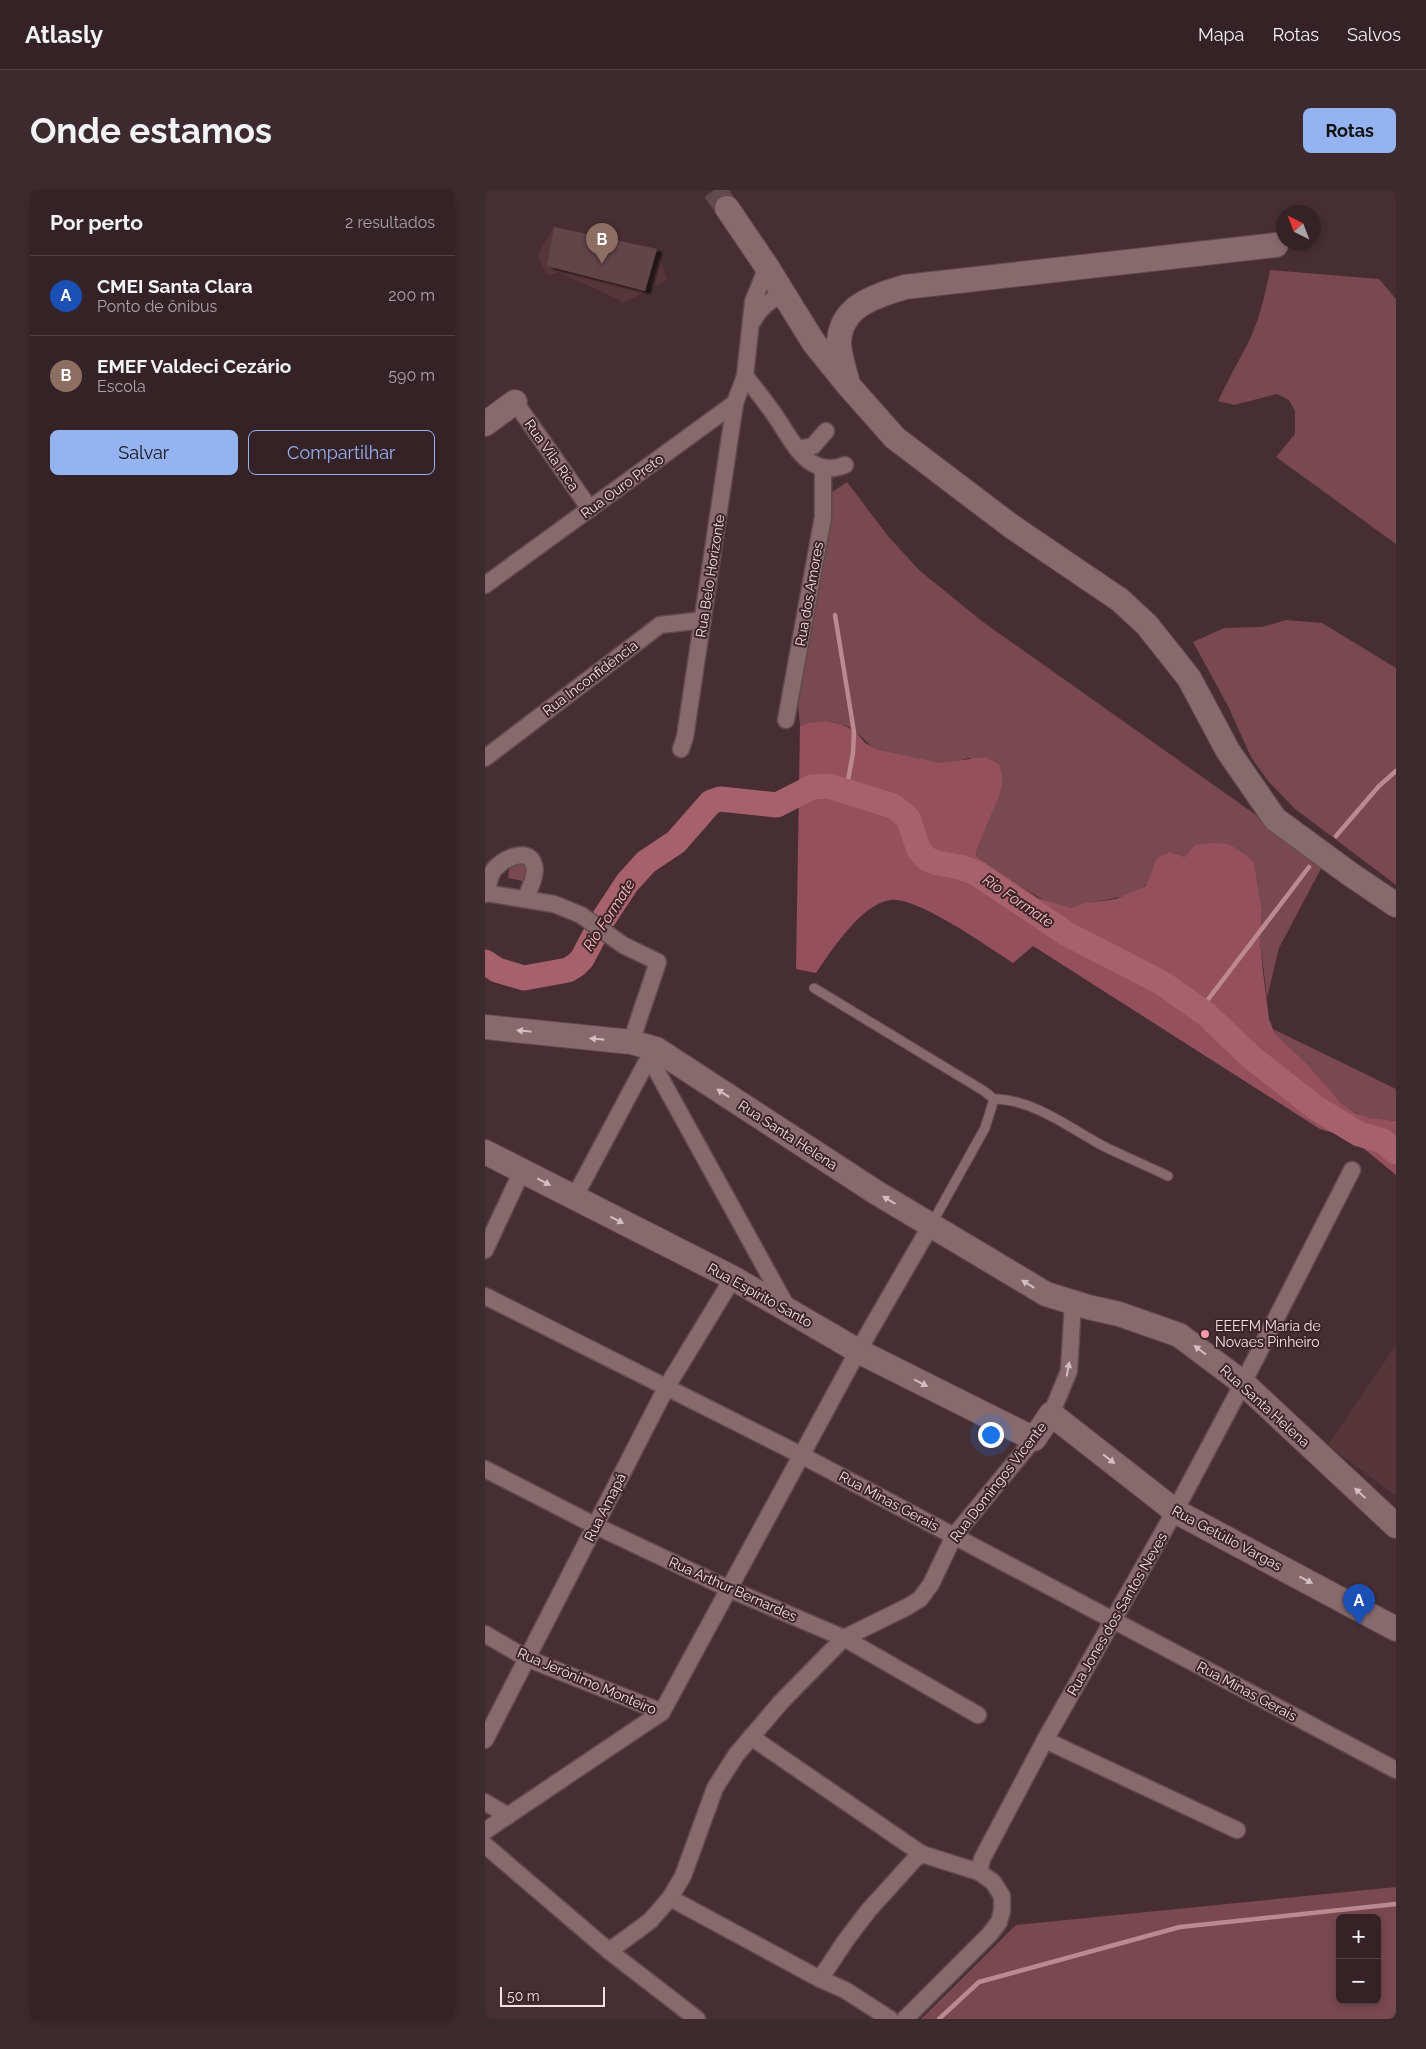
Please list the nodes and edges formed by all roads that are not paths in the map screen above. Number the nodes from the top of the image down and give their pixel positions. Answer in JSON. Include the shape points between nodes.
{"nodes":[{"id":1,"x":727,"y":208,"type":"tunnel mouth"},
{"id":2,"x":1276,"y":245,"type":"dead end"},
{"id":3,"x":767,"y":267,"type":"junction"},
{"id":4,"x":783,"y":293,"type":"junction"},
{"id":5,"x":751,"y":323,"type":"junction"},
{"id":6,"x":745,"y":376,"type":"junction"},
{"id":7,"x":848,"y":384,"type":"junction"},
{"id":8,"x":515,"y":402,"type":"joint"},
{"id":9,"x":735,"y":403,"type":"junction"},
{"id":10,"x":485,"y":424,"type":"edge"},
{"id":11,"x":826,"y":431,"type":"dead end"},
{"id":12,"x":797,"y":449,"type":"junction"},
{"id":13,"x":845,"y":464,"type":"dead end"},
{"id":14,"x":823,"y":468,"type":"junction"},
{"id":15,"x":590,"y":509,"type":"junction"},
{"id":16,"x":485,"y":585,"type":"edge"},
{"id":17,"x":703,"y":620,"type":"junction"},
{"id":18,"x":786,"y":720,"type":"dead end"},
{"id":19,"x":681,"y":748,"type":"dead end"},
{"id":20,"x":485,"y":758,"type":"edge"},
{"id":21,"x":486,"y":893,"type":"edge"},
{"id":22,"x":525,"y":899,"type":"junction"},
{"id":23,"x":1396,"y":905,"type":"edge"},
{"id":24,"x":814,"y":988,"type":"dead end"},
{"id":25,"x":485,"y":1027,"type":"edge"},
{"id":26,"x":644,"y":1049,"type":"junction"},
{"id":27,"x":994,"y":1099,"type":"junction"},
{"id":28,"x":485,"y":1152,"type":"edge"},
{"id":29,"x":1352,"y":1170,"type":"dead end"},
{"id":30,"x":522,"y":1171,"type":"junction"},
{"id":31,"x":1168,"y":1176,"type":"dead end"},
{"id":32,"x":574,"y":1198,"type":"junction"},
{"id":33,"x":931,"y":1225,"type":"junction"},
{"id":34,"x":485,"y":1250,"type":"edge"},
{"id":35,"x":733,"y":1278,"type":"junction"},
{"id":36,"x":485,"y":1296,"type":"edge"},
{"id":37,"x":1080,"y":1304,"type":"junction"},
{"id":38,"x":789,"y":1311,"type":"junction"},
{"id":39,"x":858,"y":1351,"type":"junction"},
{"id":40,"x":1243,"y":1383,"type":"junction"},
{"id":41,"x":666,"y":1388,"type":"junction"},
{"id":42,"x":1051,"y":1414,"type":"junction"},
{"id":43,"x":1071,"y":1429,"type":"joint"},
{"id":44,"x":1033,"y":1439,"type":"junction"},
{"id":45,"x":801,"y":1455,"type":"junction"},
{"id":46,"x":485,"y":1469,"type":"edge"},
{"id":47,"x":1175,"y":1511,"type":"junction"},
{"id":48,"x":596,"y":1526,"type":"junction"},
{"id":49,"x":1396,"y":1526,"type":"edge"},
{"id":50,"x":954,"y":1536,"type":"junction"},
{"id":51,"x":729,"y":1589,"type":"junction"},
{"id":52,"x":1113,"y":1619,"type":"junction"},
{"id":53,"x":1396,"y":1628,"type":"edge"},
{"id":54,"x":485,"y":1634,"type":"edge"},
{"id":55,"x":844,"y":1638,"type":"junction"},
{"id":56,"x":526,"y":1658,"type":"junction"},
{"id":57,"x":662,"y":1712,"type":"junction"},
{"id":58,"x":978,"y":1715,"type":"dead end"},
{"id":59,"x":751,"y":1737,"type":"junction"},
{"id":60,"x":485,"y":1740,"type":"edge"},
{"id":61,"x":1045,"y":1740,"type":"junction"},
{"id":62,"x":1396,"y":1770,"type":"edge"},
{"id":63,"x":485,"y":1802,"type":"edge"},
{"id":64,"x":508,"y":1816,"type":"junction"},
{"id":65,"x":1237,"y":1830,"type":"dead end"},
{"id":66,"x":485,"y":1831,"type":"edge"},
{"id":67,"x":485,"y":1845,"type":"edge"},
{"id":68,"x":922,"y":1854,"type":"junction"},
{"id":69,"x":979,"y":1872,"type":"junction"},
{"id":70,"x":670,"y":1898,"type":"junction"},
{"id":71,"x":609,"y":1952,"type":"junction"},
{"id":72,"x":820,"y":1979,"type":"junction"},
{"id":73,"x":697,"y":2019,"type":"edge"},
{"id":74,"x":889,"y":2019,"type":"edge"},
{"id":75,"x":905,"y":2019,"type":"edge"}],
"edges":[{"from":1,"to":3,"type":"street"},
{"from":2,"to":7,"type":"street","via":[[905,287],[874,297],[855,307],[845,320],[839,342]]},
{"from":3,"to":4,"type":"street"},
{"from":3,"to":5,"type":"street","via":[[753,302]]},
{"from":4,"to":5,"type":"street","via":[[758,311]]},
{"from":4,"to":7,"type":"street","via":[[814,343]]},
{"from":5,"to":6,"type":"street"},
{"from":6,"to":9,"type":"street"},
{"from":6,"to":12,"type":"street"},
{"from":7,"to":23,"type":"street","via":[[895,438],[1011,526],[1120,600],[1147,625],[1189,678],[1227,751],[1275,819]]},
{"from":8,"to":10,"type":"street"},
{"from":8,"to":15,"type":"street","name":"Rua Vila Rica"},
{"from":9,"to":15,"type":"street","name":"Rua Ouro Preto"},
{"from":9,"to":17,"type":"street","name":"Rua Belo Horizonte"},
{"from":11,"to":12,"type":"street","via":[[813,446]]},
{"from":12,"to":14,"type":"street"},
{"from":13,"to":14,"type":"street","via":[[834,469]]},
{"from":14,"to":18,"type":"street","name":"Rua dos Amores","via":[[823,516]]},
{"from":15,"to":16,"type":"street","name":"Rua Ouro Preto"},
{"from":17,"to":19,"type":"street","name":"Rua Belo Horizonte"},
{"from":17,"to":20,"type":"street","name":"Rua Inconfidência","via":[[660,625]]},
{"from":21,"to":22,"type":"street"},
{"from":21,"to":22,"type":"street","via":[[493,870],[511,856],[523,856],[535,865]]},
{"from":22,"to":26,"type":"street","via":[[554,904],[581,916],[623,945],[658,962]]},
{"from":24,"to":27,"type":"lane"},
{"from":26,"to":25,"type":"street","name":"Rua Santa Helena","one_way":true},
{"from":26,"to":32,"type":"street"},
{"from":33,"to":26,"type":"street","name":"Rua Santa Helena","one_way":true},
{"from":26,"to":38,"type":"street"},
{"from":27,"to":31,"type":"lane","via":[[1023,1103]]},
{"from":27,"to":33,"type":"lane","via":[[985,1128]]},
{"from":28,"to":30,"type":"street","name":"Rua Espírito Santo"},
{"from":29,"to":40,"type":"street","name":"Rua Jones dos Santos Neves"},
{"from":30,"to":32,"type":"street","name":"Rua Espírito Santo","one_way":true},
{"from":30,"to":34,"type":"street"},
{"from":32,"to":35,"type":"street","name":"Rua Espírito Santo","one_way":true},
{"from":37,"to":33,"type":"street","name":"Rua Santa Helena","one_way":true,"via":[[1046,1294]]},
{"from":33,"to":39,"type":"street"},
{"from":35,"to":38,"type":"street","name":"Rua Espírito Santo"},
{"from":35,"to":41,"type":"street","name":"Rua Amapá"},
{"from":36,"to":41,"type":"street","name":"Rua Minas Gerais"},
{"from":40,"to":37,"type":"street","name":"Rua Santa Helena","one_way":true,"via":[[1179,1335]]},
{"from":42,"to":37,"type":"street","name":"Rua Domingos Vicente","one_way":true,"via":[[1069,1371]]},
{"from":38,"to":39,"type":"street","name":"Rua Espírito Santo"},
{"from":39,"to":44,"type":"street","name":"Rua Espírito Santo","one_way":true},
{"from":39,"to":45,"type":"street"},
{"from":40,"to":47,"type":"street","name":"Rua Jones dos Santos Neves"},
{"from":49,"to":40,"type":"street","name":"Rua Santa Helena","one_way":true},
{"from":41,"to":45,"type":"street","name":"Rua Minas Gerais"},
{"from":41,"to":48,"type":"street","name":"Rua Amapá"},
{"from":42,"to":43,"type":"street","name":"Rua Domingos Vicente"},
{"from":42,"to":44,"type":"street","name":"Rua Domingos Vicente"},
{"from":43,"to":47,"type":"street","name":"Rua Getúlio Vargas","one_way":true},
{"from":44,"to":50,"type":"street","name":"Rua Domingos Vicente"},
{"from":45,"to":50,"type":"street","name":"Rua Minas Gerais"},
{"from":45,"to":51,"type":"street"},
{"from":46,"to":48,"type":"street","name":"Rua Arthur Bernardes"},
{"from":47,"to":52,"type":"street","name":"Rua Jones dos Santos Neves"},
{"from":47,"to":53,"type":"street","name":"Rua Getúlio Vargas","one_way":true},
{"from":48,"to":51,"type":"street","name":"Rua Arthur Bernardes"},
{"from":48,"to":56,"type":"street","name":"Rua Amapá"},
{"from":50,"to":52,"type":"street","name":"Rua Minas Gerais"},
{"from":50,"to":55,"type":"street","name":"Rua Domingos Vicente","via":[[931,1584],[920,1599]]},
{"from":51,"to":55,"type":"street","name":"Rua Arthur Bernardes"},
{"from":51,"to":57,"type":"street"},
{"from":52,"to":61,"type":"street","name":"Rua Jones dos Santos Neves"},
{"from":52,"to":62,"type":"street","name":"Rua Minas Gerais"},
{"from":54,"to":56,"type":"street","name":"Rua Jerônimo Monteiro"},
{"from":55,"to":58,"type":"street","name":"Rua Arthur Bernardes"},
{"from":55,"to":59,"type":"street","name":"Rua Domingos Vicente"},
{"from":56,"to":57,"type":"street","name":"Rua Jerônimo Monteiro"},
{"from":56,"to":60,"type":"street","name":"Rua Amapá"},
{"from":57,"to":64,"type":"street"},
{"from":59,"to":68,"type":"street"},
{"from":59,"to":70,"type":"street","name":"Rua Domingos Vicente","via":[[715,1788],[683,1876]]},
{"from":61,"to":65,"type":"street"},
{"from":61,"to":69,"type":"street","name":"Rua Jones dos Santos Neves","via":[[982,1859]]},
{"from":63,"to":64,"type":"street"},
{"from":64,"to":66,"type":"street"},
{"from":67,"to":71,"type":"street"},
{"from":68,"to":69,"type":"street"},
{"from":68,"to":72,"type":"street","via":[[868,1911]]},
{"from":69,"to":75,"type":"street","via":[[993,1882],[1002,1896],[999,1922]]},
{"from":70,"to":71,"type":"street","name":"Rua Domingos Vicente","via":[[650,1921]]},
{"from":70,"to":72,"type":"street"},
{"from":71,"to":73,"type":"street"},
{"from":72,"to":74,"type":"street","via":[[845,1990]]}]}
